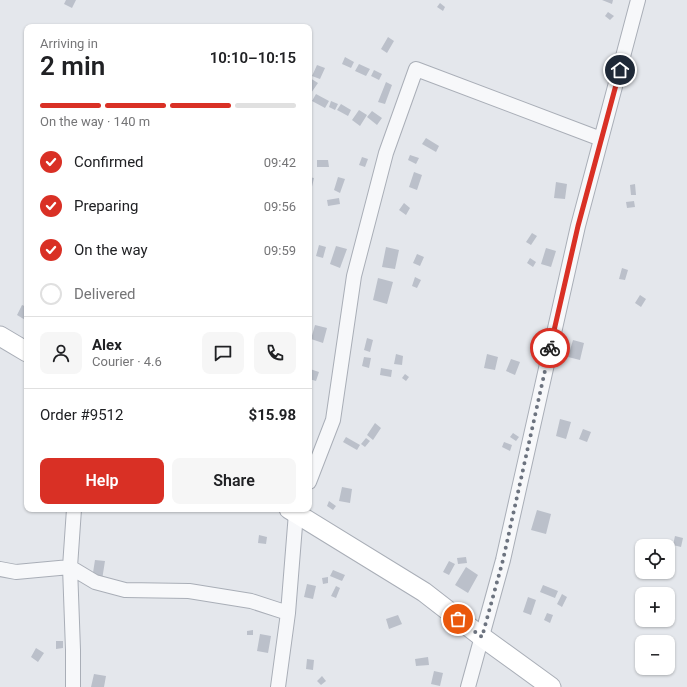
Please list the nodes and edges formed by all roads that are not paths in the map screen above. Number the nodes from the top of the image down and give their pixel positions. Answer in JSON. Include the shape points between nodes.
{"nodes":[{"id":1,"x":638,"y":0,"type":"edge"},
{"id":2,"x":601,"y":139,"type":"junction"},
{"id":3,"x":0,"y":336,"type":"edge"},
{"id":4,"x":24,"y":350,"type":"edge"},
{"id":5,"x":312,"y":475,"type":"edge"},
{"id":6,"x":74,"y":512,"type":"edge"},
{"id":7,"x":295,"y":512,"type":"edge"},
{"id":8,"x":298,"y":512,"type":"edge"},
{"id":9,"x":70,"y":568,"type":"junction"},
{"id":10,"x":0,"y":569,"type":"edge"},
{"id":11,"x":288,"y":613,"type":"junction"},
{"id":12,"x":482,"y":637,"type":"junction"},
{"id":13,"x":73,"y":687,"type":"edge"},
{"id":14,"x":278,"y":687,"type":"edge"},
{"id":15,"x":468,"y":687,"type":"edge"},
{"id":16,"x":551,"y":687,"type":"edge"}],
"edges":[{"from":1,"to":2,"type":"street"},
{"from":2,"to":5,"type":"street","via":[[416,69],[386,153],[354,276],[334,420]]},
{"from":2,"to":12,"type":"street","via":[[578,226],[503,560]]},
{"from":3,"to":4,"type":"street"},
{"from":6,"to":9,"type":"street"},
{"from":7,"to":11,"type":"street"},
{"from":8,"to":12,"type":"street","via":[[424,592]]},
{"from":9,"to":10,"type":"street","via":[[16,572]]},
{"from":9,"to":11,"type":"street","via":[[95,582],[125,590],[189,591],[251,601]]},
{"from":9,"to":13,"type":"street"},
{"from":11,"to":14,"type":"street"},
{"from":12,"to":15,"type":"street"},
{"from":12,"to":16,"type":"street"}]}
